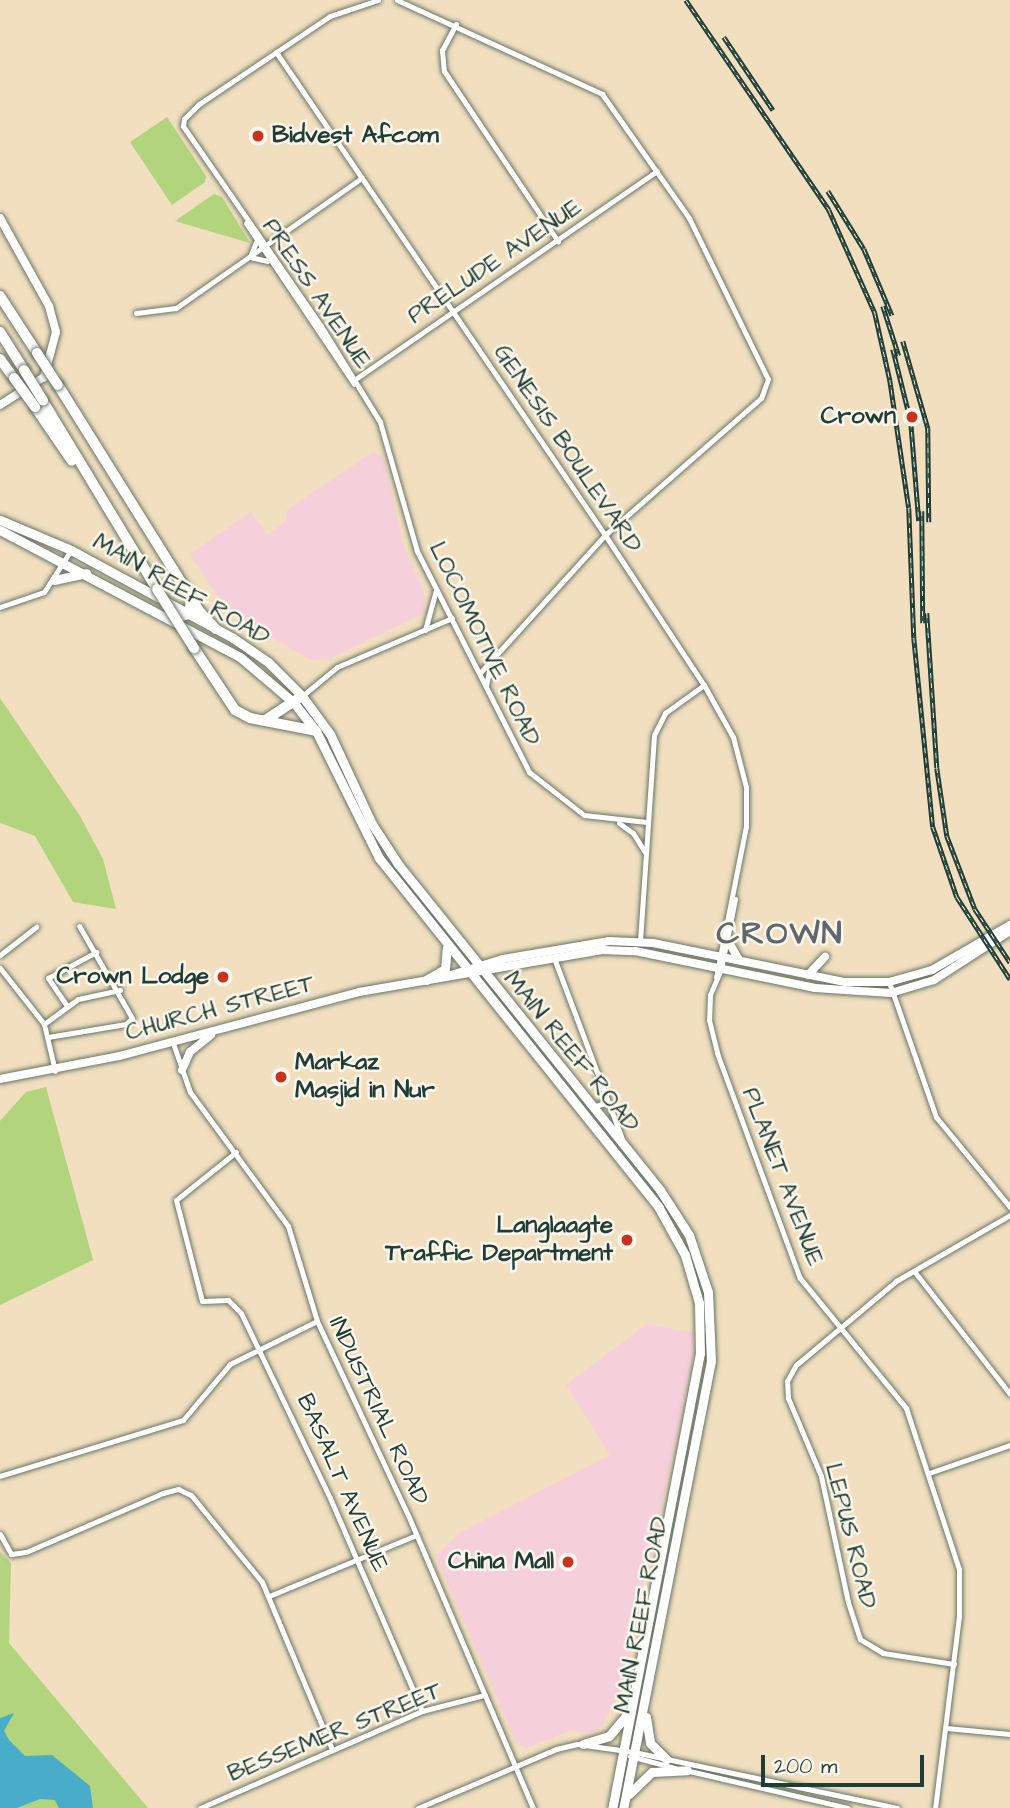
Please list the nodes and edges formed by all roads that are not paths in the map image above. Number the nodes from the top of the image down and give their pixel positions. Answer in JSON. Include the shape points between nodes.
{"nodes":[{"id":1,"x":378,"y":0,"type":"edge"},
{"id":2,"x":397,"y":0,"type":"edge"},
{"id":3,"x":456,"y":24,"type":"junction"},
{"id":4,"x":276,"y":52,"type":"junction"},
{"id":5,"x":657,"y":171,"type":"junction"},
{"id":6,"x":362,"y":178,"type":"junction"},
{"id":7,"x":243,"y":217,"type":"junction"},
{"id":8,"x":0,"y":218,"type":"edge"},
{"id":9,"x":256,"y":242,"type":"junction"},
{"id":10,"x":558,"y":242,"type":"junction"},
{"id":11,"x":263,"y":247,"type":"junction"},
{"id":12,"x":250,"y":257,"type":"junction"},
{"id":13,"x":270,"y":262,"type":"junction"},
{"id":14,"x":0,"y":296,"type":"edge"},
{"id":15,"x":452,"y":312,"type":"junction"},
{"id":16,"x":136,"y":313,"type":"dead end"},
{"id":17,"x":0,"y":332,"type":"edge"},
{"id":18,"x":329,"y":345,"type":"junction"},
{"id":19,"x":0,"y":359,"type":"edge"},
{"id":20,"x":354,"y":381,"type":"junction"},
{"id":21,"x":39,"y":404,"type":"junction"},
{"id":22,"x":0,"y":405,"type":"edge"},
{"id":23,"x":384,"y":432,"type":"joint"},
{"id":24,"x":0,"y":520,"type":"edge"},
{"id":25,"x":0,"y":530,"type":"edge"},
{"id":26,"x":606,"y":535,"type":"junction"},
{"id":27,"x":71,"y":550,"type":"junction"},
{"id":28,"x":65,"y":562,"type":"junction"},
{"id":29,"x":88,"y":573,"type":"junction"},
{"id":30,"x":54,"y":580,"type":"junction"},
{"id":31,"x":436,"y":587,"type":"junction"},
{"id":32,"x":186,"y":590,"type":"junction"},
{"id":33,"x":0,"y":607,"type":"edge"},
{"id":34,"x":189,"y":614,"type":"junction"},
{"id":35,"x":452,"y":618,"type":"junction"},
{"id":36,"x":170,"y":619,"type":"junction"},
{"id":37,"x":216,"y":629,"type":"junction"},
{"id":38,"x":425,"y":630,"type":"junction"},
{"id":39,"x":491,"y":662,"type":"junction"},
{"id":40,"x":480,"y":673,"type":"junction"},
{"id":41,"x":704,"y":685,"type":"junction"},
{"id":42,"x":486,"y":688,"type":"junction"},
{"id":43,"x":302,"y":695,"type":"junction"},
{"id":44,"x":293,"y":703,"type":"junction"},
{"id":45,"x":263,"y":721,"type":"junction"},
{"id":46,"x":316,"y":731,"type":"junction"},
{"id":47,"x":615,"y":821,"type":"junction"},
{"id":48,"x":647,"y":822,"type":"junction"},
{"id":49,"x":646,"y":854,"type":"junction"},
{"id":50,"x":734,"y":894,"type":"junction"},
{"id":51,"x":1010,"y":925,"type":"edge"},
{"id":52,"x":79,"y":926,"type":"dead end"},
{"id":53,"x":36,"y":927,"type":"dead end"},
{"id":54,"x":1010,"y":931,"type":"edge"},
{"id":55,"x":727,"y":939,"type":"junction"},
{"id":56,"x":640,"y":941,"type":"junction"},
{"id":57,"x":445,"y":944,"type":"junction"},
{"id":58,"x":96,"y":951,"type":"junction"},
{"id":59,"x":0,"y":954,"type":"edge"},
{"id":60,"x":553,"y":955,"type":"junction"},
{"id":61,"x":825,"y":957,"type":"dead end"},
{"id":62,"x":720,"y":958,"type":"junction"},
{"id":63,"x":739,"y":960,"type":"junction"},
{"id":64,"x":0,"y":968,"type":"edge"},
{"id":65,"x":479,"y":969,"type":"junction"},
{"id":66,"x":717,"y":971,"type":"junction"},
{"id":67,"x":466,"y":972,"type":"junction"},
{"id":68,"x":808,"y":975,"type":"junction"},
{"id":69,"x":426,"y":980,"type":"junction"},
{"id":70,"x":889,"y":982,"type":"junction"},
{"id":71,"x":120,"y":990,"type":"junction"},
{"id":72,"x":891,"y":993,"type":"junction"},
{"id":73,"x":68,"y":1006,"type":"junction"},
{"id":74,"x":44,"y":1024,"type":"junction"},
{"id":75,"x":217,"y":1032,"type":"junction"},
{"id":76,"x":48,"y":1037,"type":"junction"},
{"id":77,"x":173,"y":1043,"type":"junction"},
{"id":78,"x":182,"y":1070,"type":"junction"},
{"id":79,"x":55,"y":1072,"type":"junction"},
{"id":80,"x":0,"y":1079,"type":"edge"},
{"id":81,"x":606,"y":1094,"type":"junction"},
{"id":82,"x":591,"y":1107,"type":"junction"},
{"id":83,"x":603,"y":1123,"type":"junction"},
{"id":84,"x":595,"y":1130,"type":"junction"},
{"id":85,"x":625,"y":1149,"type":"junction"},
{"id":86,"x":236,"y":1152,"type":"junction"},
{"id":87,"x":1010,"y":1207,"type":"edge"},
{"id":88,"x":1010,"y":1215,"type":"edge"},
{"id":89,"x":914,"y":1271,"type":"junction"},
{"id":90,"x":317,"y":1321,"type":"junction"},
{"id":91,"x":842,"y":1329,"type":"junction"},
{"id":92,"x":260,"y":1348,"type":"junction"},
{"id":93,"x":1010,"y":1394,"type":"edge"},
{"id":94,"x":1010,"y":1445,"type":"edge"},
{"id":95,"x":929,"y":1472,"type":"junction"},
{"id":96,"x":0,"y":1476,"type":"edge"},
{"id":97,"x":0,"y":1534,"type":"edge"},
{"id":98,"x":416,"y":1535,"type":"junction"},
{"id":99,"x":358,"y":1560,"type":"junction"},
{"id":100,"x":269,"y":1596,"type":"junction"},
{"id":101,"x":954,"y":1664,"type":"junction"},
{"id":102,"x":648,"y":1684,"type":"junction"},
{"id":103,"x":485,"y":1695,"type":"junction"},
{"id":104,"x":630,"y":1709,"type":"junction"},
{"id":105,"x":422,"y":1711,"type":"junction"},
{"id":106,"x":946,"y":1728,"type":"junction"},
{"id":107,"x":1010,"y":1734,"type":"edge"},
{"id":108,"x":583,"y":1744,"type":"junction"},
{"id":109,"x":332,"y":1749,"type":"junction"},
{"id":110,"x":621,"y":1752,"type":"junction"},
{"id":111,"x":634,"y":1755,"type":"junction"},
{"id":112,"x":667,"y":1759,"type":"junction"},
{"id":113,"x":515,"y":1767,"type":"junction"},
{"id":114,"x":687,"y":1770,"type":"junction"},
{"id":115,"x":624,"y":1806,"type":"edge"},
{"id":116,"x":200,"y":1808,"type":"edge"},
{"id":117,"x":418,"y":1808,"type":"edge"},
{"id":118,"x":533,"y":1808,"type":"edge"},
{"id":119,"x":612,"y":1808,"type":"edge"},
{"id":120,"x":848,"y":1808,"type":"edge"},
{"id":121,"x":897,"y":1808,"type":"edge"},
{"id":122,"x":935,"y":1808,"type":"edge"}],
"edges":[{"from":1,"to":4,"type":"street","via":[[330,16]]},
{"from":2,"to":3,"type":"street"},
{"from":3,"to":5,"type":"street","via":[[602,94]]},
{"from":3,"to":10,"type":"street","via":[[442,50],[444,72]]},
{"from":4,"to":6,"type":"street","name":"GENESIS BOULEVARD"},
{"from":4,"to":7,"type":"street","name":"PRESS AVENUE","via":[[184,118],[184,130]]},
{"from":5,"to":10,"type":"street","name":"PRELUDE AVENUE"},
{"from":5,"to":26,"type":"street","via":[[698,233],[766,372],[768,387]]},
{"from":6,"to":11,"type":"street"},
{"from":6,"to":15,"type":"street","name":"GENESIS BOULEVARD"},
{"from":7,"to":9,"type":"street","name":"PRESS AVENUE"},
{"from":7,"to":11,"type":"street","name":"PRESS AVENUE"},
{"from":8,"to":22,"type":"main road","via":[[49,306],[56,331],[44,377]]},
{"from":9,"to":11,"type":"street","name":"PRESS AVENUE"},
{"from":9,"to":12,"type":"street"},
{"from":10,"to":15,"type":"street","name":"PRELUDE AVENUE"},
{"from":11,"to":12,"type":"street"},
{"from":11,"to":13,"type":"street","name":"PRESS AVENUE"},
{"from":11,"to":18,"type":"street","name":"PRESS AVENUE"},
{"from":12,"to":13,"type":"street"},
{"from":12,"to":16,"type":"street","via":[[176,308]]},
{"from":13,"to":18,"type":"street","name":"PRESS AVENUE"},
{"from":14,"to":32,"type":"highway","bridge":true},
{"from":15,"to":20,"type":"street","name":"PRELUDE AVENUE"},
{"from":15,"to":26,"type":"street","name":"GENESIS BOULEVARD"},
{"from":17,"to":21,"type":"highway","bridge":true},
{"from":18,"to":20,"type":"street","name":"PRESS AVENUE"},
{"from":19,"to":21,"type":"highway","bridge":true},
{"from":20,"to":23,"type":"street","name":"PRESS AVENUE"},
{"from":21,"to":45,"type":"highway","bridge":true,"via":[[232,706]]},
{"from":23,"to":31,"type":"street","name":"LOCOMOTIVE ROAD","via":[[410,534]]},
{"from":24,"to":27,"type":"main road","name":"MAIN REEF ROAD"},
{"from":25,"to":28,"type":"main road","name":"MAIN REEF ROAD"},
{"from":26,"to":39,"type":"street"},
{"from":26,"to":41,"type":"street","name":"GENESIS BOULEVARD"},
{"from":27,"to":28,"type":"street"},
{"from":27,"to":34,"type":"main road","name":"MAIN REEF ROAD"},
{"from":28,"to":29,"type":"main road","name":"MAIN REEF ROAD"},
{"from":28,"to":30,"type":"street"},
{"from":29,"to":30,"type":"main road"},
{"from":29,"to":36,"type":"main road","name":"MAIN REEF ROAD"},
{"from":30,"to":33,"type":"street","via":[[37,597]]},
{"from":31,"to":35,"type":"street","name":"LOCOMOTIVE ROAD"},
{"from":31,"to":38,"type":"street"},
{"from":32,"to":34,"type":"highway","via":[[193,606]]},
{"from":32,"to":37,"type":"highway"},
{"from":34,"to":36,"type":"highway"},
{"from":34,"to":37,"type":"main road","name":"MAIN REEF ROAD"},
{"from":35,"to":38,"type":"street"},
{"from":35,"to":40,"type":"street","name":"LOCOMOTIVE ROAD"},
{"from":36,"to":44,"type":"main road","name":"MAIN REEF ROAD","via":[[240,657]]},
{"from":37,"to":43,"type":"main road","name":"MAIN REEF ROAD","via":[[251,649]]},
{"from":38,"to":43,"type":"street","via":[[337,667]]},
{"from":39,"to":40,"type":"street"},
{"from":39,"to":42,"type":"street"},
{"from":40,"to":42,"type":"street","name":"LOCOMOTIVE ROAD"},
{"from":41,"to":48,"type":"street","via":[[673,706],[657,726]]},
{"from":41,"to":50,"type":"street","name":"GENESIS BOULEVARD","via":[[733,737],[746,787],[745,837]]},
{"from":42,"to":47,"type":"street","name":"LOCOMOTIVE ROAD","via":[[529,772],[576,810]]},
{"from":43,"to":44,"type":"highway"},
{"from":43,"to":65,"type":"main road","name":"MAIN REEF ROAD","via":[[330,734],[378,835]]},
{"from":44,"to":45,"type":"highway"},
{"from":44,"to":46,"type":"main road","name":"MAIN REEF ROAD"},
{"from":45,"to":46,"type":"highway"},
{"from":46,"to":57,"type":"main road","name":"MAIN REEF ROAD","via":[[367,839]]},
{"from":47,"to":48,"type":"street","name":"LOCOMOTIVE ROAD"},
{"from":47,"to":49,"type":"street","name":"LOCOMOTIVE ROAD","via":[[633,833]]},
{"from":48,"to":49,"type":"street"},
{"from":49,"to":56,"type":"street"},
{"from":50,"to":55,"type":"street","name":"GENESIS BOULEVARD"},
{"from":50,"to":62,"type":"street","name":"GENESIS BOULEVARD"},
{"from":51,"to":70,"type":"main road","via":[[932,971]]},
{"from":52,"to":58,"type":"street"},
{"from":53,"to":59,"type":"street"},
{"from":54,"to":72,"type":"main road","via":[[934,980]]},
{"from":55,"to":62,"type":"street","name":"GENESIS BOULEVARD"},
{"from":55,"to":63,"type":"main road"},
{"from":56,"to":60,"type":"main road","via":[[595,942]]},
{"from":56,"to":62,"type":"main road"},
{"from":57,"to":67,"type":"main road","name":"MAIN REEF ROAD"},
{"from":57,"to":69,"type":"main road","via":[[447,965]]},
{"from":58,"to":71,"type":"street"},
{"from":58,"to":73,"type":"street","via":[[48,978]]},
{"from":60,"to":65,"type":"main road","name":"CHURCH STREET"},
{"from":60,"to":66,"type":"main road","via":[[626,950]]},
{"from":60,"to":81,"type":"street"},
{"from":61,"to":68,"type":"main road"},
{"from":62,"to":63,"type":"main road"},
{"from":62,"to":66,"type":"street","name":"PLANET AVENUE"},
{"from":63,"to":68,"type":"main road"},
{"from":64,"to":74,"type":"street"},
{"from":65,"to":67,"type":"main road","name":"CHURCH STREET"},
{"from":65,"to":82,"type":"main road","name":"MAIN REEF ROAD"},
{"from":66,"to":72,"type":"main road","via":[[815,988]]},
{"from":66,"to":91,"type":"street","name":"PLANET AVENUE","via":[[709,1020],[717,1053],[800,1278]]},
{"from":67,"to":69,"type":"main road","name":"CHURCH STREET"},
{"from":67,"to":84,"type":"main road","name":"MAIN REEF ROAD"},
{"from":68,"to":70,"type":"main road","via":[[863,984]]},
{"from":69,"to":75,"type":"main road","name":"CHURCH STREET","via":[[333,998]]},
{"from":70,"to":72,"type":"street"},
{"from":71,"to":73,"type":"street"},
{"from":71,"to":76,"type":"street","via":[[132,1015],[129,1023]]},
{"from":72,"to":87,"type":"street","via":[[936,1117]]},
{"from":73,"to":74,"type":"street"},
{"from":74,"to":76,"type":"street"},
{"from":75,"to":77,"type":"main road","name":"CHURCH STREET"},
{"from":75,"to":78,"type":"main road","via":[[190,1052]]},
{"from":76,"to":79,"type":"street"},
{"from":77,"to":78,"type":"street","name":"INDUSTRIAL ROAD"},
{"from":77,"to":79,"type":"main road","name":"CHURCH STREET"},
{"from":78,"to":86,"type":"street","name":"INDUSTRIAL ROAD","via":[[196,1100]]},
{"from":79,"to":80,"type":"main road","name":"CHURCH STREET"},
{"from":81,"to":82,"type":"street","via":[[602,1104]]},
{"from":81,"to":85,"type":"street"},
{"from":82,"to":83,"type":"main road","name":"MAIN REEF ROAD"},
{"from":83,"to":84,"type":"main road"},
{"from":83,"to":85,"type":"main road","name":"MAIN REEF ROAD"},
{"from":84,"to":104,"type":"main road","name":"MAIN REEF ROAD","via":[[659,1208],[677,1239],[696,1288],[701,1325],[695,1386]]},
{"from":85,"to":102,"type":"main road","name":"MAIN REEF ROAD","via":[[669,1202],[689,1235],[705,1277],[713,1324],[710,1370]]},
{"from":86,"to":90,"type":"street","name":"INDUSTRIAL ROAD","via":[[288,1226]]},
{"from":86,"to":92,"type":"street","name":"BASALT AVENUE","via":[[176,1200],[202,1300],[232,1303]]},
{"from":88,"to":89,"type":"street","name":"LEPUS ROAD"},
{"from":89,"to":91,"type":"street","name":"LEPUS ROAD"},
{"from":89,"to":93,"type":"street"},
{"from":90,"to":92,"type":"street"},
{"from":90,"to":98,"type":"street","name":"INDUSTRIAL ROAD"},
{"from":91,"to":95,"type":"street","name":"PLANET AVENUE","via":[[906,1408]]},
{"from":91,"to":101,"type":"street","name":"LEPUS ROAD","via":[[796,1365],[786,1390],[821,1476],[853,1622],[870,1648]]},
{"from":92,"to":96,"type":"street","via":[[230,1364],[183,1420]]},
{"from":92,"to":99,"type":"street","name":"BASALT AVENUE"},
{"from":94,"to":95,"type":"street"},
{"from":95,"to":101,"type":"street","name":"PLANET AVENUE","via":[[959,1569]]},
{"from":97,"to":100,"type":"street","via":[[11,1554],[178,1489],[196,1500],[251,1565]]},
{"from":98,"to":99,"type":"street"},
{"from":98,"to":103,"type":"street","name":"INDUSTRIAL ROAD"},
{"from":99,"to":100,"type":"street"},
{"from":99,"to":105,"type":"street","name":"BASALT AVENUE"},
{"from":100,"to":109,"type":"street"},
{"from":101,"to":106,"type":"street","name":"PLANET AVENUE"},
{"from":102,"to":111,"type":"main road","name":"MAIN REEF ROAD"},
{"from":102,"to":112,"type":"main road","via":[[648,1736]]},
{"from":103,"to":105,"type":"street","name":"BESSEMER STREET"},
{"from":103,"to":113,"type":"street","name":"INDUSTRIAL ROAD"},
{"from":104,"to":108,"type":"main road","via":[[612,1734]]},
{"from":104,"to":110,"type":"main road","name":"MAIN REEF ROAD"},
{"from":105,"to":109,"type":"street","name":"BESSEMER STREET"},
{"from":106,"to":107,"type":"street"},
{"from":106,"to":122,"type":"street","name":"PLANET AVENUE"},
{"from":108,"to":110,"type":"street"},
{"from":108,"to":113,"type":"street","via":[[556,1749]]},
{"from":109,"to":116,"type":"street","name":"BESSEMER STREET"},
{"from":110,"to":111,"type":"street"},
{"from":110,"to":119,"type":"main road","name":"MAIN REEF ROAD"},
{"from":111,"to":112,"type":"street"},
{"from":111,"to":114,"type":"street"},
{"from":111,"to":115,"type":"main road","name":"MAIN REEF ROAD"},
{"from":112,"to":121,"type":"street"},
{"from":113,"to":117,"type":"street"},
{"from":113,"to":118,"type":"street","name":"INDUSTRIAL ROAD"},
{"from":114,"to":115,"type":"main road","via":[[659,1770],[644,1776]]},
{"from":114,"to":120,"type":"street"}]}
